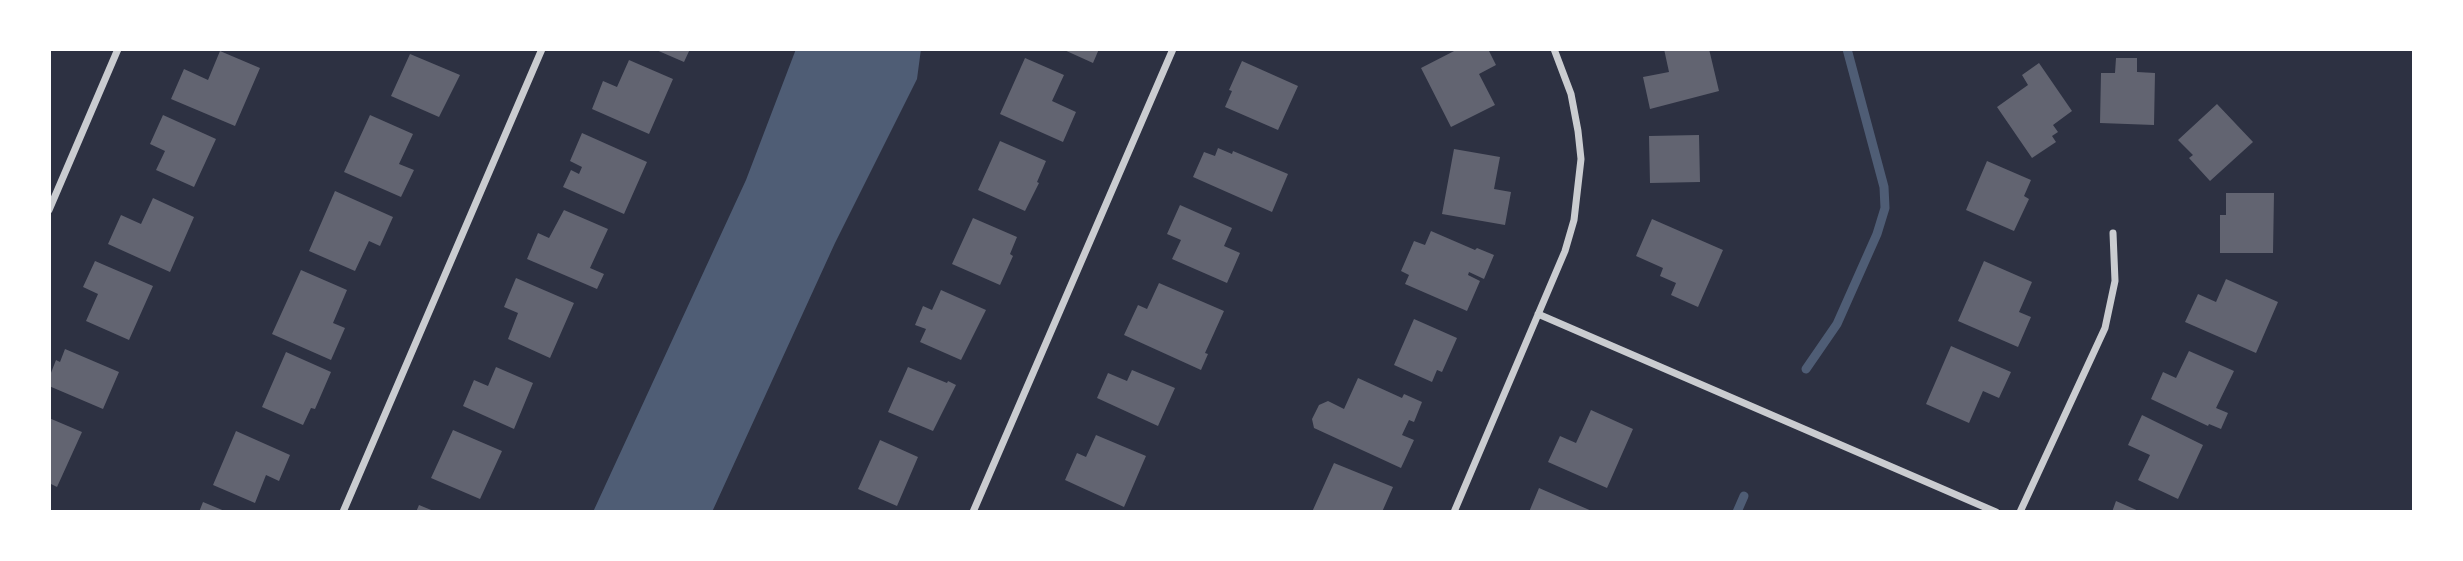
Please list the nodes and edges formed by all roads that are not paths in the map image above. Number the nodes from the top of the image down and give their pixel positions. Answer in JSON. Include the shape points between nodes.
{"nodes":[{"id":1,"x":118,"y":49,"type":"edge"},
{"id":2,"x":542,"y":49,"type":"edge"},
{"id":3,"x":1172,"y":49,"type":"edge"},
{"id":4,"x":1554,"y":49,"type":"edge"},
{"id":5,"x":49,"y":210,"type":"edge"},
{"id":6,"x":2113,"y":233,"type":"dead end"},
{"id":7,"x":1538,"y":314,"type":"junction"},
{"id":8,"x":343,"y":512,"type":"edge"},
{"id":9,"x":973,"y":512,"type":"edge"},
{"id":10,"x":1454,"y":512,"type":"edge"},
{"id":11,"x":1996,"y":512,"type":"edge"},
{"id":12,"x":2020,"y":512,"type":"edge"}],
"edges":[{"from":1,"to":5,"type":"street"},
{"from":2,"to":8,"type":"street"},
{"from":3,"to":9,"type":"street"},
{"from":4,"to":7,"type":"street","via":[[1572,94],[1581,159],[1574,220]]},
{"from":6,"to":12,"type":"street","via":[[2115,281],[2105,328]]},
{"from":7,"to":10,"type":"street"},
{"from":7,"to":11,"type":"street"}]}
